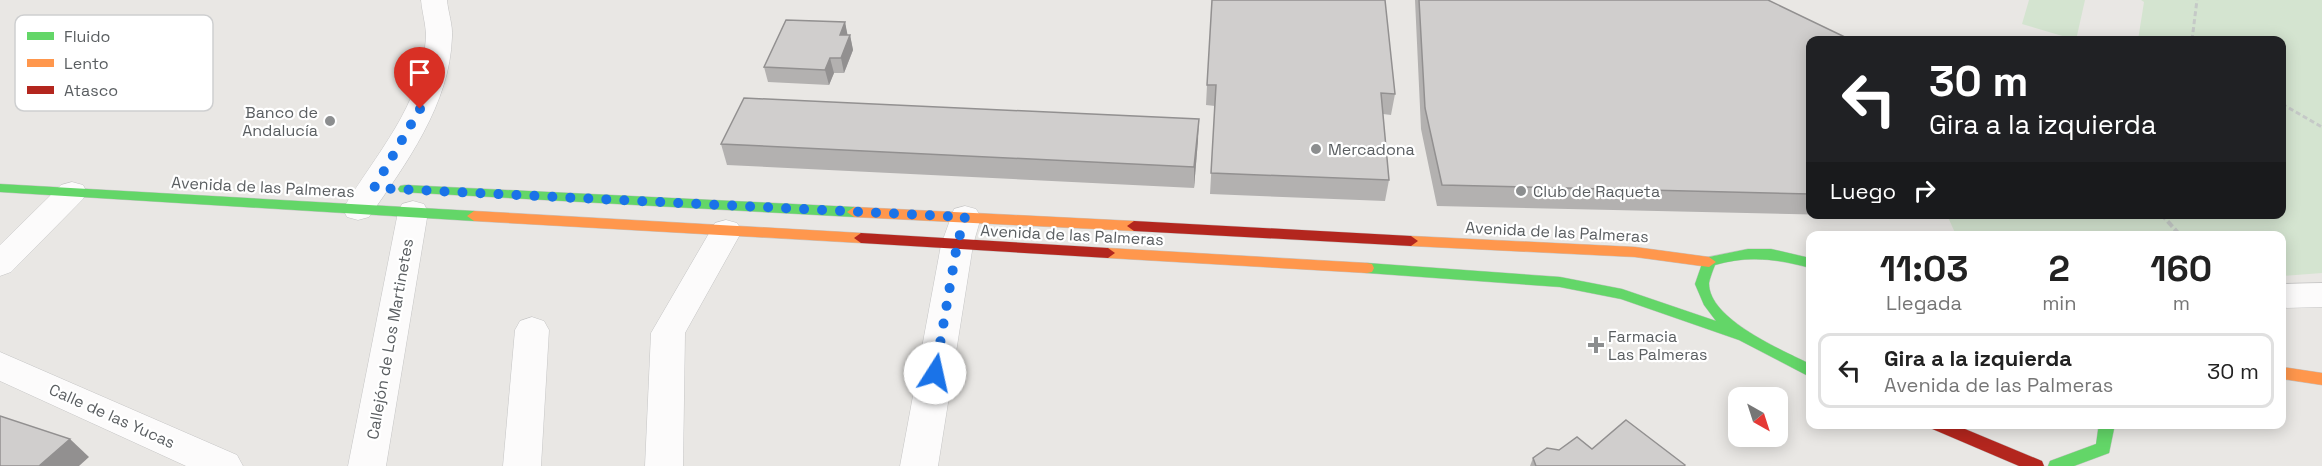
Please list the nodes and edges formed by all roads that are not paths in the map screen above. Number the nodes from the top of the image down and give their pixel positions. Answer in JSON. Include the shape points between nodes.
{"nodes":[{"id":1,"x":434,"y":0,"type":"edge"},
{"id":2,"x":0,"y":188,"type":"edge"},
{"id":3,"x":72,"y":192,"type":"junction"},
{"id":4,"x":364,"y":195,"type":"junction"},
{"id":5,"x":412,"y":213,"type":"junction"},
{"id":6,"x":726,"y":231,"type":"junction"},
{"id":7,"x":961,"y":231,"type":"junction"},
{"id":8,"x":1709,"y":262,"type":"junction"},
{"id":9,"x":1806,"y":262,"type":"edge"},
{"id":10,"x":0,"y":264,"type":"edge"},
{"id":11,"x":2322,"y":295,"type":"edge"},
{"id":12,"x":2286,"y":296,"type":"edge"},
{"id":13,"x":532,"y":330,"type":"dead end"},
{"id":14,"x":1739,"y":335,"type":"junction"},
{"id":15,"x":0,"y":366,"type":"edge"},
{"id":16,"x":1806,"y":369,"type":"edge"},
{"id":17,"x":2286,"y":374,"type":"edge"},
{"id":18,"x":2322,"y":379,"type":"edge"},
{"id":19,"x":1947,"y":429,"type":"edge"},
{"id":20,"x":2106,"y":429,"type":"edge"},
{"id":21,"x":2103,"y":448,"type":"junction"},
{"id":22,"x":2114,"y":460,"type":"dead end"},
{"id":23,"x":224,"y":466,"type":"edge"},
{"id":24,"x":367,"y":466,"type":"edge"},
{"id":25,"x":522,"y":466,"type":"edge"},
{"id":26,"x":664,"y":466,"type":"edge"},
{"id":27,"x":919,"y":466,"type":"edge"},
{"id":28,"x":2036,"y":466,"type":"edge"},
{"id":29,"x":2056,"y":466,"type":"edge"}],
"edges":[{"from":1,"to":4,"type":"street","via":[[439,36],[420,109]]},
{"from":2,"to":3,"type":"street","name":"Avenida de las Palmeras"},
{"from":3,"to":4,"type":"street","name":"Avenida de las Palmeras"},
{"from":3,"to":10,"type":"street"},
{"from":4,"to":5,"type":"street","name":"Avenida de las Palmeras"},
{"from":4,"to":7,"type":"street","name":"Avenida de las Palmeras"},
{"from":5,"to":6,"type":"street","name":"Avenida de las Palmeras"},
{"from":5,"to":24,"type":"street","name":"Callejón de Los Martinetes"},
{"from":6,"to":7,"type":"street","name":"Avenida de las Palmeras"},
{"from":6,"to":26,"type":"street","via":[[668,333]]},
{"from":7,"to":8,"type":"street","name":"Avenida de las Palmeras","via":[[1635,252]]},
{"from":7,"to":14,"type":"street","name":"Avenida de las Palmeras","via":[[1560,282],[1622,294]]},
{"from":7,"to":27,"type":"street"},
{"from":8,"to":9,"type":"street","via":[[1749,251],[1767,251]]},
{"from":8,"to":14,"type":"street","via":[[1703,275],[1704,293]]},
{"from":11,"to":12,"type":"street"},
{"from":13,"to":25,"type":"street"},
{"from":14,"to":16,"type":"street","name":"Avenida de las Palmeras"},
{"from":15,"to":23,"type":"street","name":"Calle de las Yucas"},
{"from":17,"to":18,"type":"street"},
{"from":19,"to":28,"type":"street"},
{"from":20,"to":21,"type":"street"},
{"from":21,"to":22,"type":"street"},
{"from":21,"to":29,"type":"street"}]}
